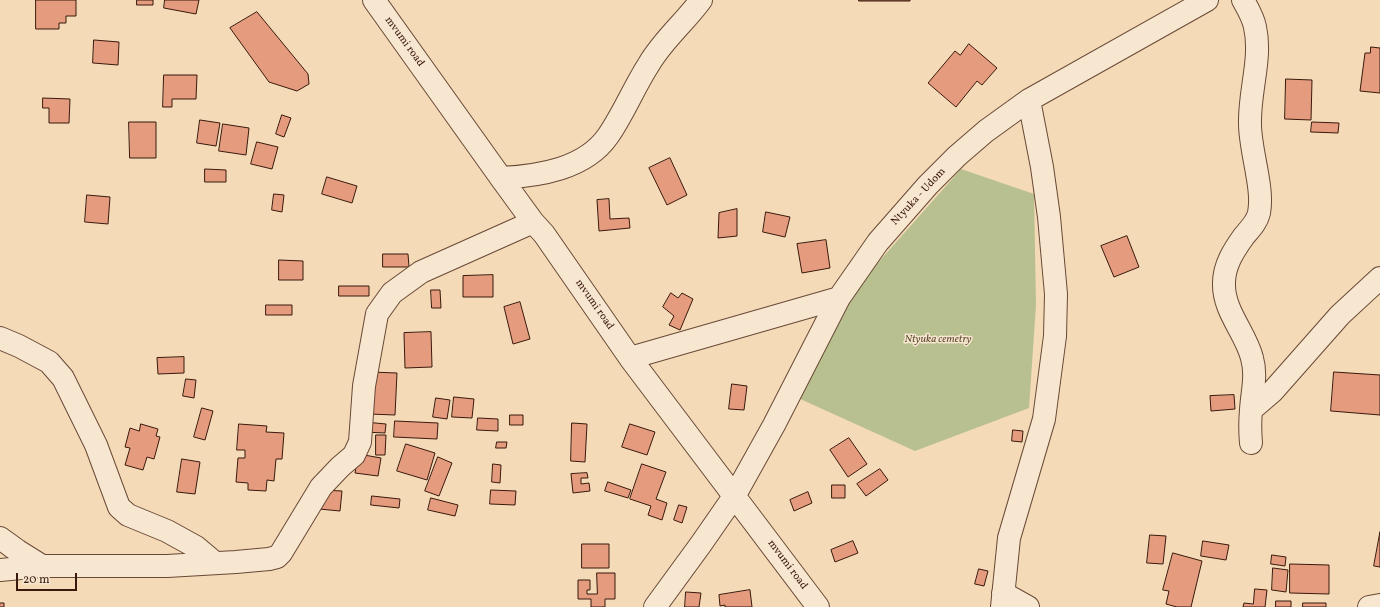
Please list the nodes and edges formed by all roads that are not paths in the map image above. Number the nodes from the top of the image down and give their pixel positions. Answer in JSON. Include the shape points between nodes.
{"nodes":[{"id":1,"x":374,"y":0,"type":"edge"},
{"id":2,"x":701,"y":0,"type":"edge"},
{"id":3,"x":1208,"y":0,"type":"edge"},
{"id":4,"x":1243,"y":0,"type":"edge"},
{"id":5,"x":1029,"y":100,"type":"junction"},
{"id":6,"x":502,"y":178,"type":"junction"},
{"id":7,"x":533,"y":222,"type":"junction"},
{"id":8,"x":1380,"y":278,"type":"edge"},
{"id":9,"x":839,"y":298,"type":"junction"},
{"id":10,"x":0,"y":338,"type":"edge"},
{"id":11,"x":630,"y":358,"type":"junction"},
{"id":12,"x":1251,"y":410,"type":"junction"},
{"id":13,"x":1251,"y":443,"type":"dead end"},
{"id":14,"x":735,"y":495,"type":"junction"},
{"id":15,"x":0,"y":538,"type":"edge"},
{"id":16,"x":215,"y":563,"type":"junction"},
{"id":17,"x":42,"y":566,"type":"junction"},
{"id":18,"x":0,"y":570,"type":"edge"},
{"id":19,"x":1003,"y":600,"type":"edge"},
{"id":20,"x":1380,"y":604,"type":"edge"},
{"id":21,"x":655,"y":607,"type":"edge"},
{"id":22,"x":818,"y":607,"type":"edge"},
{"id":23,"x":1028,"y":607,"type":"edge"},
{"id":24,"x":1369,"y":607,"type":"edge"}],
"edges":[{"from":1,"to":6,"type":"street","name":"mvumi road"},
{"from":2,"to":6,"type":"street","via":[[649,63],[623,113],[607,137],[593,151],[574,164],[524,177]]},
{"from":3,"to":5,"type":"street","name":"Ntyuka - Udom"},
{"from":4,"to":12,"type":"street","via":[[1255,27],[1257,45],[1250,124],[1260,204],[1254,224],[1229,260],[1224,282],[1228,304],[1252,358],[1254,371]]},
{"from":5,"to":9,"type":"street","name":"Ntyuka - Udom","via":[[986,131],[928,185],[878,242]]},
{"from":5,"to":19,"type":"street","via":[[1049,217],[1056,294],[1055,336],[1044,419],[1009,538]]},
{"from":6,"to":7,"type":"street","name":"mvumi road"},
{"from":7,"to":11,"type":"street","name":"mvumi road"},
{"from":7,"to":16,"type":"street","via":[[421,272],[392,293],[377,314],[364,386],[360,442],[354,455],[321,487],[277,557]]},
{"from":8,"to":12,"type":"street","via":[[1340,315],[1272,392]]},
{"from":9,"to":11,"type":"street"},
{"from":9,"to":14,"type":"street","name":"Ntyuka - Udom"},
{"from":10,"to":16,"type":"street","via":[[48,362],[64,378],[96,445],[120,507],[128,515],[167,531],[196,547]]},
{"from":11,"to":14,"type":"street","name":"mvumi road"},
{"from":12,"to":13,"type":"street"},
{"from":14,"to":21,"type":"street","name":"Ntyuka - Udom"},
{"from":14,"to":22,"type":"street","name":"mvumi road"},
{"from":15,"to":17,"type":"street"},
{"from":16,"to":17,"type":"street","via":[[167,566]]},
{"from":17,"to":18,"type":"street"},
{"from":19,"to":23,"type":"street"},
{"from":20,"to":24,"type":"street"}]}
